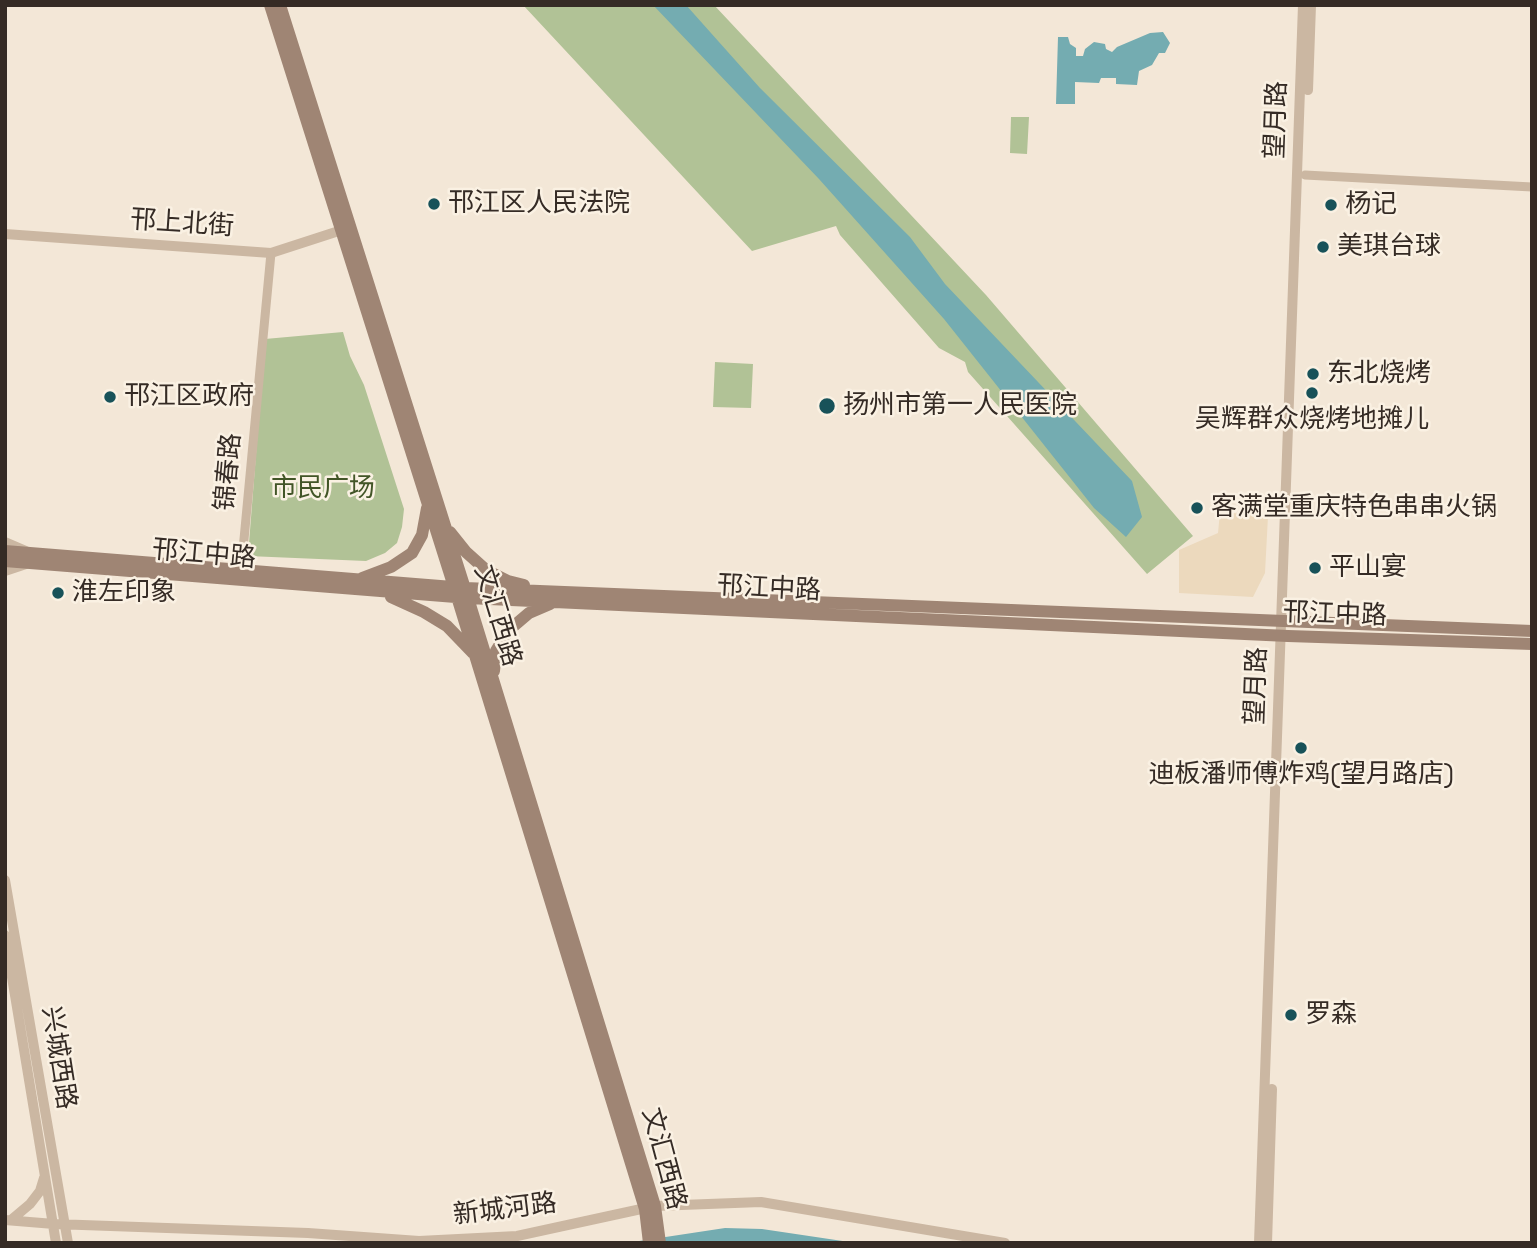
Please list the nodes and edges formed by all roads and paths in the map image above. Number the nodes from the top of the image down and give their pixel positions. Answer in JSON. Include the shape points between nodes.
{"nodes":[{"id":1,"x":270,"y":5,"type":"edge"},
{"id":2,"x":280,"y":5,"type":"edge"},
{"id":3,"x":1303,"y":5,"type":"edge"},
{"id":4,"x":1311,"y":5,"type":"edge"},
{"id":5,"x":1305,"y":174,"type":"junction"},
{"id":6,"x":1532,"y":187,"type":"edge"},
{"id":7,"x":345,"y":229,"type":"junction"},
{"id":8,"x":5,"y":234,"type":"edge"},
{"id":9,"x":271,"y":253,"type":"junction"},
{"id":10,"x":427,"y":504,"type":"junction"},
{"id":11,"x":445,"y":525,"type":"junction"},
{"id":12,"x":5,"y":542,"type":"edge"},
{"id":13,"x":5,"y":551,"type":"edge"},
{"id":14,"x":29,"y":558,"type":"junction"},
{"id":15,"x":5,"y":561,"type":"edge"},
{"id":16,"x":5,"y":571,"type":"edge"},
{"id":17,"x":241,"y":571,"type":"junction"},
{"id":18,"x":358,"y":579,"type":"junction"},
{"id":19,"x":381,"y":592,"type":"junction"},
{"id":20,"x":461,"y":593,"type":"junction"},
{"id":21,"x":553,"y":597,"type":"junction"},
{"id":22,"x":1285,"y":629,"type":"junction"},
{"id":23,"x":1532,"y":631,"type":"edge"},
{"id":24,"x":1532,"y":644,"type":"edge"},
{"id":25,"x":475,"y":654,"type":"junction"},
{"id":26,"x":493,"y":678,"type":"junction"},
{"id":27,"x":5,"y":880,"type":"edge"},
{"id":28,"x":5,"y":935,"type":"edge"},
{"id":29,"x":45,"y":1172,"type":"junction"},
{"id":30,"x":650,"y":1207,"type":"junction"},
{"id":31,"x":8,"y":1220,"type":"edge"},
{"id":32,"x":58,"y":1224,"type":"junction"},
{"id":33,"x":654,"y":1237,"type":"edge"},
{"id":34,"x":56,"y":1242,"type":"edge"},
{"id":35,"x":68,"y":1242,"type":"edge"},
{"id":36,"x":1005,"y":1243,"type":"edge"},
{"id":37,"x":1259,"y":1243,"type":"edge"},
{"id":38,"x":1267,"y":1243,"type":"edge"}],
"edges":[{"from":1,"to":7,"type":"main road","name":"文汇西路"},
{"from":2,"to":7,"type":"main road","name":"文汇西路"},
{"from":3,"to":22,"type":"street","name":"望月路"},
{"from":4,"to":5,"type":"street","name":"望月路"},
{"from":5,"to":6,"type":"street"},
{"from":5,"to":22,"type":"street","name":"望月路"},
{"from":7,"to":9,"type":"street","name":"邗上北街"},
{"from":7,"to":10,"type":"main road","name":"文汇西路"},
{"from":7,"to":11,"type":"main road","name":"文汇西路"},
{"from":8,"to":9,"type":"street","name":"邗上北街"},
{"from":9,"to":17,"type":"street","name":"锦春路"},
{"from":10,"to":18,"type":"main road","via":[[422,535],[412,553],[391,567]]},
{"from":10,"to":20,"type":"main road","name":"文汇西路"},
{"from":11,"to":20,"type":"main road","name":"文汇西路"},
{"from":11,"to":21,"type":"main road","via":[[486,570]]},
{"from":12,"to":14,"type":"street"},
{"from":13,"to":14,"type":"main road","name":"邗江中路"},
{"from":14,"to":15,"type":"main road","name":"邗江中路"},
{"from":14,"to":16,"type":"street"},
{"from":14,"to":17,"type":"main road","name":"邗江中路"},
{"from":14,"to":19,"type":"main road","name":"邗江中路"},
{"from":17,"to":18,"type":"main road","name":"邗江中路"},
{"from":18,"to":20,"type":"main road","name":"邗江中路"},
{"from":19,"to":20,"type":"main road","name":"邗江中路"},
{"from":19,"to":25,"type":"main road","via":[[447,626]]},
{"from":20,"to":21,"type":"main road","name":"邗江中路"},
{"from":20,"to":25,"type":"main road","name":"文汇西路"},
{"from":20,"to":26,"type":"main road","name":"文汇西路"},
{"from":21,"to":22,"type":"main road","name":"邗江中路"},
{"from":21,"to":26,"type":"main road","via":[[509,630],[496,651]]},
{"from":22,"to":23,"type":"main road","name":"邗江中路"},
{"from":22,"to":24,"type":"main road","name":"邗江中路"},
{"from":22,"to":37,"type":"street","name":"望月路"},
{"from":22,"to":38,"type":"street","name":"望月路"},
{"from":25,"to":30,"type":"main road","name":"文汇西路"},
{"from":26,"to":30,"type":"main road","name":"文汇西路"},
{"from":27,"to":32,"type":"street","name":"兴城西路"},
{"from":28,"to":29,"type":"street","name":"兴城西路"},
{"from":29,"to":31,"type":"street","via":[[40,1191],[30,1204]]},
{"from":29,"to":32,"type":"street","name":"兴城西路"},
{"from":30,"to":32,"type":"street","name":"新城河路","via":[[517,1236],[419,1241]]},
{"from":30,"to":33,"type":"main road","name":"文汇西路"},
{"from":30,"to":36,"type":"street","name":"新城河路","via":[[761,1202]]},
{"from":31,"to":32,"type":"street","name":"新城河路"},
{"from":32,"to":34,"type":"street","name":"兴城西路"},
{"from":32,"to":35,"type":"street","name":"兴城西路"}]}
